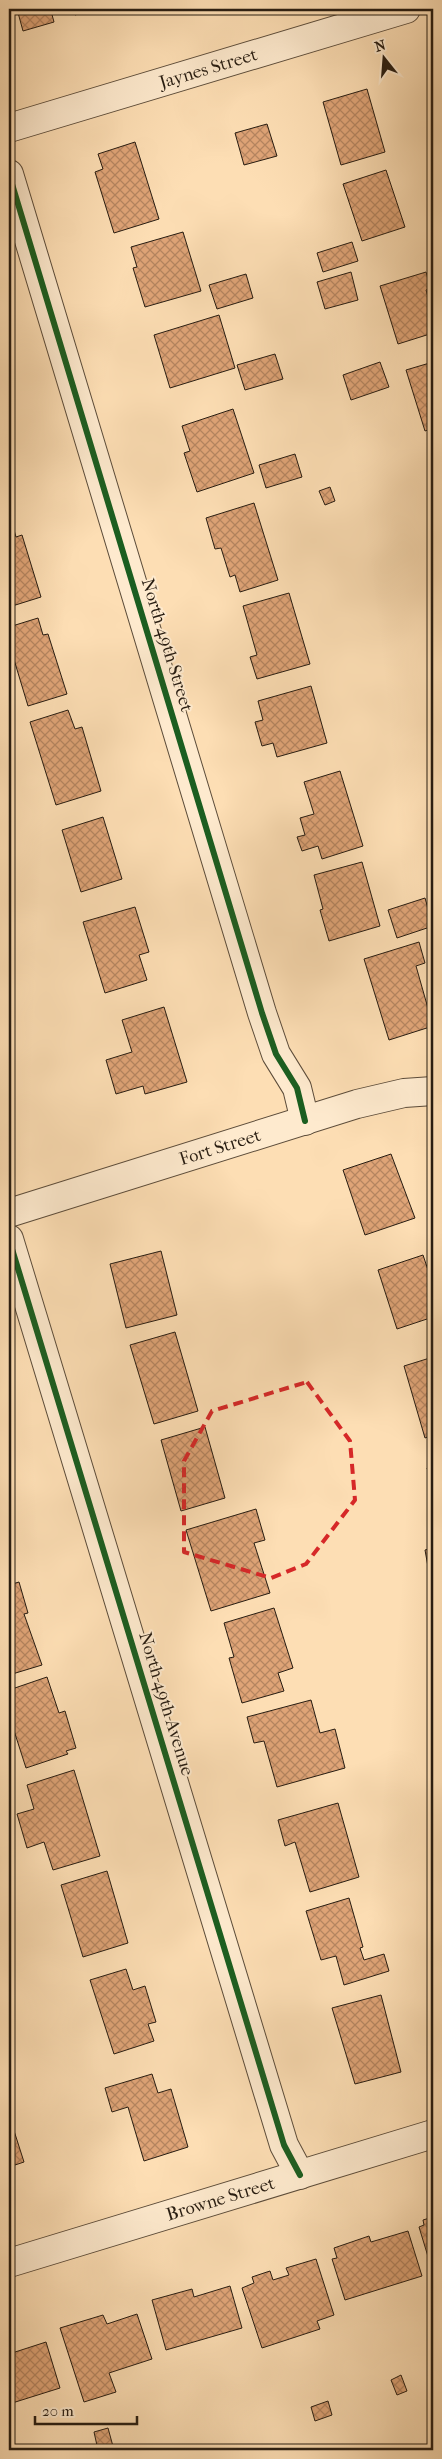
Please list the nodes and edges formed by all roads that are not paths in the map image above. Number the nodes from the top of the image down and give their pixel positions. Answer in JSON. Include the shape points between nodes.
{"nodes":[{"id":1,"x":406,"y":9,"type":"edge"},
{"id":2,"x":9,"y":128,"type":"edge"},
{"id":3,"x":9,"y":174,"type":"edge"},
{"id":4,"x":433,"y":1090,"type":"edge"},
{"id":5,"x":305,"y":1121,"type":"junction"},
{"id":6,"x":9,"y":1213,"type":"edge"},
{"id":7,"x":9,"y":1239,"type":"edge"},
{"id":8,"x":433,"y":2134,"type":"edge"},
{"id":9,"x":300,"y":2175,"type":"junction"},
{"id":10,"x":9,"y":2263,"type":"edge"}],
"edges":[{"from":1,"to":2,"type":"street","name":"Jaynes Street"},
{"from":3,"to":5,"type":"street","name":"North 49th Street","via":[[262,1013],[276,1054],[297,1088]]},
{"from":4,"to":5,"type":"street","name":"Fort Street","via":[[357,1104]]},
{"from":5,"to":6,"type":"street","name":"Fort Street"},
{"from":7,"to":9,"type":"street","name":"North 49th Avenue","via":[[281,2135]]},
{"from":8,"to":9,"type":"street","name":"Browne Street"},
{"from":9,"to":10,"type":"street","name":"Browne Street"}]}
